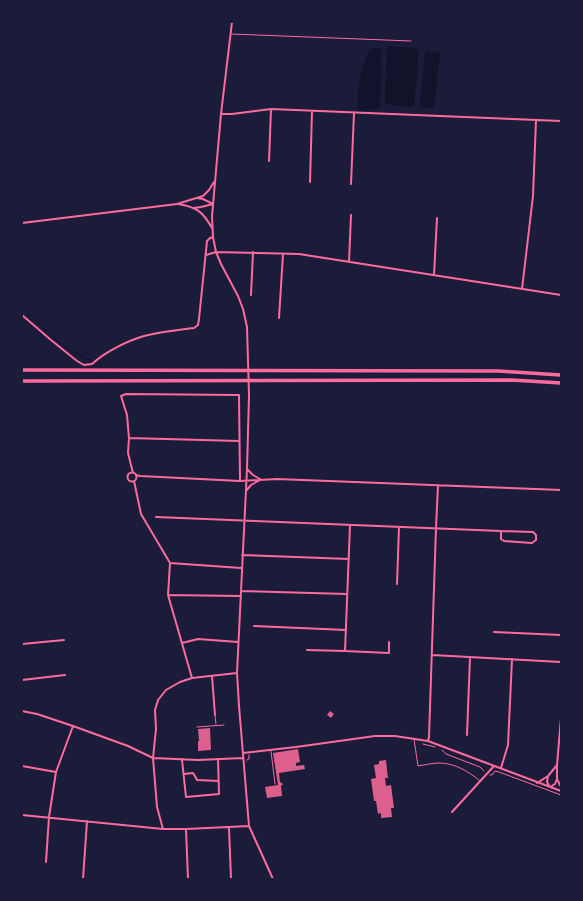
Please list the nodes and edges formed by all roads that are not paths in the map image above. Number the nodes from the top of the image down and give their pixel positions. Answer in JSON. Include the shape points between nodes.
{"nodes":[{"id":1,"x":232,"y":22,"type":"edge"},
{"id":2,"x":231,"y":34,"type":"junction"},
{"id":3,"x":411,"y":41,"type":"dead end"},
{"id":4,"x":271,"y":109,"type":"junction"},
{"id":5,"x":312,"y":111,"type":"junction"},
{"id":6,"x":354,"y":113,"type":"junction"},
{"id":7,"x":221,"y":114,"type":"junction"},
{"id":8,"x":536,"y":120,"type":"junction"},
{"id":9,"x":561,"y":121,"type":"edge"},
{"id":10,"x":269,"y":161,"type":"dead end"},
{"id":11,"x":214,"y":182,"type":"junction"},
{"id":12,"x":310,"y":182,"type":"dead end"},
{"id":13,"x":351,"y":184,"type":"dead end"},
{"id":14,"x":197,"y":198,"type":"junction"},
{"id":15,"x":177,"y":204,"type":"junction"},
{"id":16,"x":213,"y":204,"type":"junction"},
{"id":17,"x":193,"y":208,"type":"junction"},
{"id":18,"x":351,"y":215,"type":"dead end"},
{"id":19,"x":437,"y":218,"type":"dead end"},
{"id":20,"x":22,"y":223,"type":"edge"},
{"id":21,"x":212,"y":229,"type":"junction"},
{"id":22,"x":213,"y":237,"type":"junction"},
{"id":23,"x":216,"y":252,"type":"junction"},
{"id":24,"x":253,"y":252,"type":"junction"},
{"id":25,"x":282,"y":254,"type":"junction"},
{"id":26,"x":206,"y":255,"type":"junction"},
{"id":27,"x":349,"y":262,"type":"junction"},
{"id":28,"x":434,"y":276,"type":"junction"},
{"id":29,"x":522,"y":289,"type":"junction"},
{"id":30,"x":251,"y":295,"type":"dead end"},
{"id":31,"x":561,"y":295,"type":"edge"},
{"id":32,"x":22,"y":315,"type":"edge"},
{"id":33,"x":279,"y":318,"type":"dead end"},
{"id":34,"x":22,"y":370,"type":"edge"},
{"id":35,"x":561,"y":375,"type":"edge"},
{"id":36,"x":22,"y":381,"type":"edge"},
{"id":37,"x":561,"y":383,"type":"edge"},
{"id":38,"x":129,"y":438,"type":"junction"},
{"id":39,"x":240,"y":441,"type":"junction"},
{"id":40,"x":247,"y":468,"type":"junction"},
{"id":41,"x":133,"y":473,"type":"junction"},
{"id":42,"x":136,"y":475,"type":"junction"},
{"id":43,"x":261,"y":479,"type":"junction"},
{"id":44,"x":246,"y":480,"type":"junction"},
{"id":45,"x":134,"y":481,"type":"junction"},
{"id":46,"x":240,"y":481,"type":"junction"},
{"id":47,"x":438,"y":485,"type":"junction"},
{"id":48,"x":561,"y":490,"type":"edge"},
{"id":49,"x":245,"y":491,"type":"junction"},
{"id":50,"x":156,"y":517,"type":"dead end"},
{"id":51,"x":244,"y":521,"type":"junction"},
{"id":52,"x":350,"y":525,"type":"junction"},
{"id":53,"x":399,"y":527,"type":"junction"},
{"id":54,"x":436,"y":528,"type":"junction"},
{"id":55,"x":501,"y":531,"type":"junction"},
{"id":56,"x":242,"y":555,"type":"junction"},
{"id":57,"x":349,"y":559,"type":"junction"},
{"id":58,"x":170,"y":563,"type":"junction"},
{"id":59,"x":241,"y":568,"type":"junction"},
{"id":60,"x":397,"y":584,"type":"dead end"},
{"id":61,"x":241,"y":590,"type":"junction"},
{"id":62,"x":347,"y":594,"type":"junction"},
{"id":63,"x":168,"y":595,"type":"junction"},
{"id":64,"x":240,"y":596,"type":"junction"},
{"id":65,"x":254,"y":626,"type":"dead end"},
{"id":66,"x":346,"y":630,"type":"junction"},
{"id":67,"x":494,"y":632,"type":"dead end"},
{"id":68,"x":561,"y":635,"type":"edge"},
{"id":69,"x":64,"y":640,"type":"dead end"},
{"id":70,"x":238,"y":642,"type":"junction"},
{"id":71,"x":389,"y":642,"type":"dead end"},
{"id":72,"x":182,"y":643,"type":"dead end"},
{"id":73,"x":22,"y":644,"type":"edge"},
{"id":74,"x":307,"y":650,"type":"dead end"},
{"id":75,"x":345,"y":651,"type":"junction"},
{"id":76,"x":432,"y":655,"type":"junction"},
{"id":77,"x":470,"y":656,"type":"junction"},
{"id":78,"x":512,"y":659,"type":"junction"},
{"id":79,"x":561,"y":662,"type":"edge"},
{"id":80,"x":237,"y":673,"type":"junction"},
{"id":81,"x":65,"y":675,"type":"dead end"},
{"id":82,"x":212,"y":676,"type":"junction"},
{"id":83,"x":192,"y":678,"type":"junction"},
{"id":84,"x":22,"y":680,"type":"edge"},
{"id":85,"x":22,"y":711,"type":"edge"},
{"id":86,"x":215,"y":715,"type":"joint"},
{"id":87,"x":561,"y":718,"type":"edge"},
{"id":88,"x":224,"y":724,"type":"dead end"},
{"id":89,"x":216,"y":725,"type":"junction"},
{"id":90,"x":73,"y":726,"type":"junction"},
{"id":91,"x":197,"y":727,"type":"dead end"},
{"id":92,"x":467,"y":735,"type":"dead end"},
{"id":93,"x":414,"y":740,"type":"junction"},
{"id":94,"x":428,"y":741,"type":"junction"},
{"id":95,"x":271,"y":750,"type":"junction"},
{"id":96,"x":243,"y":753,"type":"junction"},
{"id":97,"x":153,"y":758,"type":"junction"},
{"id":98,"x":218,"y":759,"type":"junction"},
{"id":99,"x":243,"y":759,"type":"junction"},
{"id":100,"x":182,"y":760,"type":"junction"},
{"id":101,"x":557,"y":765,"type":"junction"},
{"id":102,"x":22,"y":766,"type":"edge"},
{"id":103,"x":494,"y":766,"type":"junction"},
{"id":104,"x":501,"y":768,"type":"junction"},
{"id":105,"x":56,"y":772,"type":"junction"},
{"id":106,"x":184,"y":774,"type":"junction"},
{"id":107,"x":548,"y":776,"type":"junction"},
{"id":108,"x":557,"y":779,"type":"junction"},
{"id":109,"x":219,"y":781,"type":"junction"},
{"id":110,"x":480,"y":781,"type":"junction"},
{"id":111,"x":537,"y":783,"type":"junction"},
{"id":112,"x":275,"y":784,"type":"dead end"},
{"id":113,"x":550,"y":787,"type":"junction"},
{"id":114,"x":561,"y":787,"type":"edge"},
{"id":115,"x":561,"y":792,"type":"edge"},
{"id":116,"x":452,"y":812,"type":"dead end"},
{"id":117,"x":22,"y":815,"type":"edge"},
{"id":118,"x":49,"y":817,"type":"junction"},
{"id":119,"x":87,"y":821,"type":"junction"},
{"id":120,"x":249,"y":826,"type":"junction"},
{"id":121,"x":229,"y":828,"type":"junction"},
{"id":122,"x":163,"y":829,"type":"junction"},
{"id":123,"x":186,"y":829,"type":"junction"},
{"id":124,"x":46,"y":862,"type":"dead end"},
{"id":125,"x":83,"y":879,"type":"edge"},
{"id":126,"x":188,"y":879,"type":"edge"},
{"id":127,"x":231,"y":879,"type":"edge"},
{"id":128,"x":273,"y":879,"type":"edge"}],
"edges":[{"from":1,"to":2,"type":"street"},
{"from":2,"to":3,"type":"lane"},
{"from":2,"to":7,"type":"street"},
{"from":4,"to":5,"type":"street"},
{"from":4,"to":7,"type":"street"},
{"from":4,"to":10,"type":"street"},
{"from":5,"to":6,"type":"street"},
{"from":5,"to":12,"type":"street"},
{"from":6,"to":8,"type":"street"},
{"from":6,"to":13,"type":"street"},
{"from":7,"to":11,"type":"street"},
{"from":8,"to":9,"type":"street"},
{"from":8,"to":29,"type":"street","via":[[533,196]]},
{"from":11,"to":14,"type":"street","via":[[203,196]]},
{"from":11,"to":16,"type":"street"},
{"from":14,"to":15,"type":"street"},
{"from":14,"to":16,"type":"street"},
{"from":15,"to":17,"type":"street"},
{"from":15,"to":20,"type":"street"},
{"from":16,"to":17,"type":"street"},
{"from":16,"to":21,"type":"street"},
{"from":17,"to":21,"type":"street","via":[[199,210]]},
{"from":18,"to":27,"type":"street"},
{"from":19,"to":28,"type":"street"},
{"from":21,"to":22,"type":"street"},
{"from":22,"to":23,"type":"street"},
{"from":22,"to":26,"type":"street","via":[[207,241]]},
{"from":23,"to":24,"type":"street"},
{"from":23,"to":26,"type":"street"},
{"from":23,"to":40,"type":"street","via":[[238,296],[247,327]]},
{"from":24,"to":25,"type":"street"},
{"from":24,"to":30,"type":"street"},
{"from":25,"to":27,"type":"street","via":[[299,254]]},
{"from":25,"to":33,"type":"street"},
{"from":26,"to":32,"type":"street","via":[[198,326],[132,340],[92,364],[84,365],[77,361]]},
{"from":27,"to":28,"type":"street"},
{"from":28,"to":29,"type":"street"},
{"from":29,"to":31,"type":"street"},
{"from":34,"to":35,"type":"highway","via":[[498,371]]},
{"from":36,"to":37,"type":"highway","via":[[512,380]]},
{"from":38,"to":39,"type":"street"},
{"from":38,"to":39,"type":"street","via":[[127,415],[121,396],[126,394],[239,395]]},
{"from":38,"to":41,"type":"street","via":[[128,453]]},
{"from":39,"to":46,"type":"street"},
{"from":40,"to":43,"type":"street","via":[[253,476]]},
{"from":40,"to":44,"type":"street"},
{"from":41,"to":42,"type":"street"},
{"from":41,"to":45,"type":"street","via":[[129,474],[128,478]]},
{"from":42,"to":45,"type":"street"},
{"from":42,"to":46,"type":"street"},
{"from":43,"to":44,"type":"street"},
{"from":43,"to":47,"type":"street"},
{"from":43,"to":49,"type":"street"},
{"from":44,"to":46,"type":"street"},
{"from":44,"to":49,"type":"street"},
{"from":45,"to":58,"type":"street","via":[[141,514]]},
{"from":47,"to":48,"type":"street"},
{"from":47,"to":54,"type":"street"},
{"from":49,"to":51,"type":"street"},
{"from":50,"to":51,"type":"street"},
{"from":51,"to":52,"type":"street"},
{"from":51,"to":56,"type":"street"},
{"from":52,"to":53,"type":"street"},
{"from":52,"to":57,"type":"street"},
{"from":53,"to":54,"type":"street"},
{"from":53,"to":60,"type":"street"},
{"from":54,"to":55,"type":"street"},
{"from":54,"to":76,"type":"street"},
{"from":55,"to":55,"type":"street","via":[[501,539],[504,541],[532,543],[536,540],[533,532]]},
{"from":56,"to":57,"type":"street"},
{"from":56,"to":59,"type":"street"},
{"from":57,"to":62,"type":"street"},
{"from":58,"to":59,"type":"street"},
{"from":58,"to":63,"type":"street"},
{"from":59,"to":61,"type":"street"},
{"from":61,"to":62,"type":"street"},
{"from":61,"to":64,"type":"street"},
{"from":62,"to":66,"type":"street"},
{"from":63,"to":64,"type":"street"},
{"from":63,"to":83,"type":"street"},
{"from":64,"to":70,"type":"street"},
{"from":65,"to":66,"type":"street"},
{"from":66,"to":75,"type":"street"},
{"from":67,"to":68,"type":"street"},
{"from":69,"to":73,"type":"street"},
{"from":70,"to":72,"type":"street","via":[[198,639]]},
{"from":70,"to":80,"type":"street"},
{"from":71,"to":75,"type":"street","via":[[389,653]]},
{"from":74,"to":75,"type":"street"},
{"from":76,"to":77,"type":"street"},
{"from":76,"to":94,"type":"street"},
{"from":77,"to":78,"type":"street"},
{"from":77,"to":92,"type":"street"},
{"from":78,"to":79,"type":"street"},
{"from":78,"to":104,"type":"street","via":[[508,745]]},
{"from":80,"to":82,"type":"street"},
{"from":80,"to":96,"type":"street"},
{"from":81,"to":84,"type":"street"},
{"from":82,"to":83,"type":"street"},
{"from":82,"to":86,"type":"street"},
{"from":83,"to":97,"type":"street","via":[[166,690],[158,700],[155,710]]},
{"from":85,"to":90,"type":"street"},
{"from":86,"to":89,"type":"lane"},
{"from":87,"to":101,"type":"street"},
{"from":88,"to":89,"type":"lane"},
{"from":89,"to":91,"type":"lane"},
{"from":90,"to":97,"type":"street"},
{"from":90,"to":105,"type":"street"},
{"from":93,"to":94,"type":"street"},
{"from":93,"to":95,"type":"street","via":[[395,736],[375,736]]},
{"from":93,"to":110,"type":"lane","via":[[418,766],[445,764],[458,767]]},
{"from":94,"to":103,"type":"street"},
{"from":95,"to":96,"type":"street"},
{"from":95,"to":112,"type":"lane"},
{"from":96,"to":99,"type":"street"},
{"from":97,"to":100,"type":"street"},
{"from":97,"to":122,"type":"street","via":[[157,808]]},
{"from":98,"to":99,"type":"street"},
{"from":98,"to":100,"type":"street"},
{"from":98,"to":109,"type":"street"},
{"from":99,"to":120,"type":"street"},
{"from":100,"to":106,"type":"street"},
{"from":101,"to":107,"type":"street"},
{"from":101,"to":108,"type":"street"},
{"from":102,"to":105,"type":"street"},
{"from":103,"to":104,"type":"street"},
{"from":103,"to":110,"type":"street"},
{"from":104,"to":111,"type":"street"},
{"from":105,"to":118,"type":"street"},
{"from":106,"to":109,"type":"street","via":[[192,773],[197,780]]},
{"from":106,"to":109,"type":"street","via":[[186,797],[219,794]]},
{"from":107,"to":111,"type":"street"},
{"from":107,"to":113,"type":"street","via":[[547,782]]},
{"from":108,"to":113,"type":"street"},
{"from":108,"to":114,"type":"street"},
{"from":110,"to":116,"type":"street"},
{"from":111,"to":113,"type":"street"},
{"from":113,"to":115,"type":"street"},
{"from":117,"to":118,"type":"street"},
{"from":118,"to":119,"type":"street"},
{"from":118,"to":124,"type":"street"},
{"from":119,"to":122,"type":"street"},
{"from":119,"to":125,"type":"street"},
{"from":120,"to":121,"type":"street"},
{"from":120,"to":128,"type":"street"},
{"from":121,"to":123,"type":"street"},
{"from":121,"to":127,"type":"street"},
{"from":122,"to":123,"type":"street"},
{"from":123,"to":126,"type":"street"}]}
